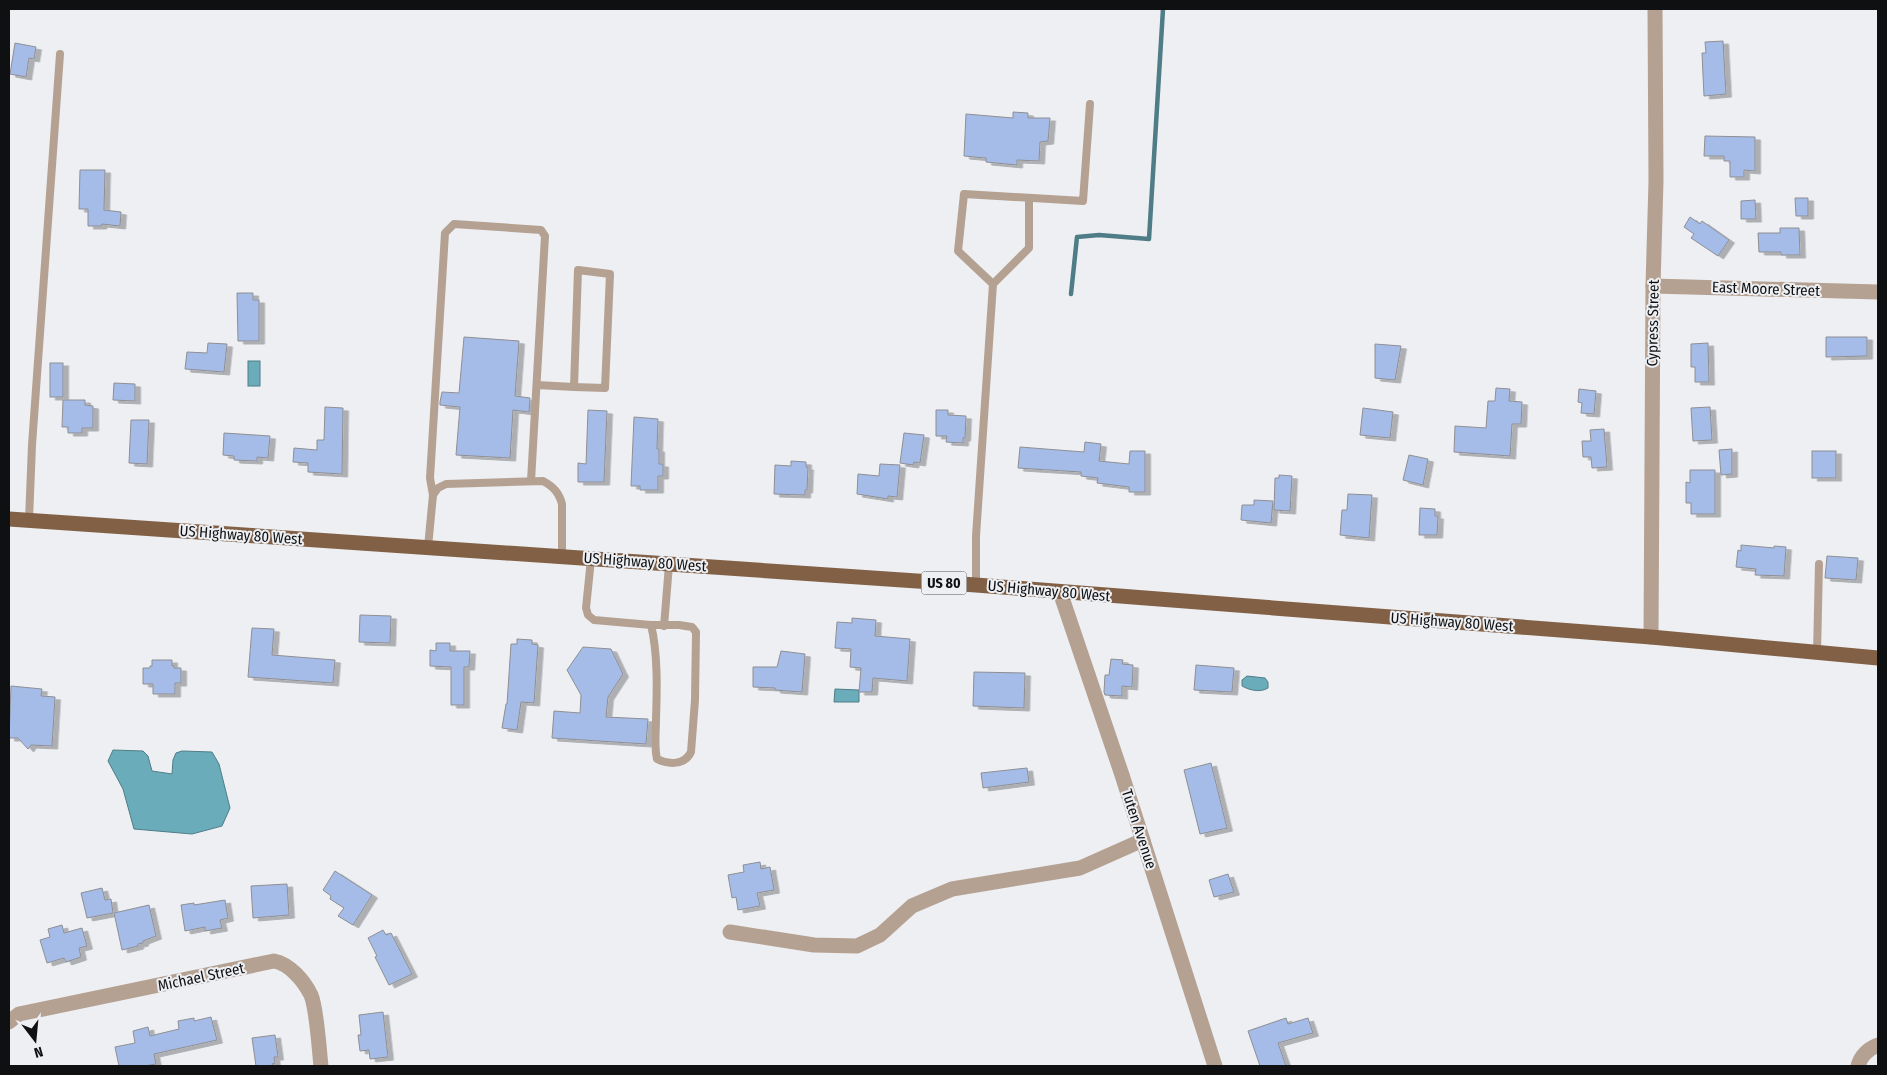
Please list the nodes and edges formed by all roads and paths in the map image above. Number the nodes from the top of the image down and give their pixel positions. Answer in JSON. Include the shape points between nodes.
{"nodes":[{"id":1,"x":1655,"y":9,"type":"edge"},
{"id":2,"x":60,"y":54,"type":"dead end"},
{"id":3,"x":1090,"y":104,"type":"dead end"},
{"id":4,"x":1029,"y":199,"type":"junction"},
{"id":5,"x":993,"y":284,"type":"junction"},
{"id":6,"x":1653,"y":286,"type":"junction"},
{"id":7,"x":1878,"y":292,"type":"edge"},
{"id":8,"x":537,"y":385,"type":"junction"},
{"id":9,"x":574,"y":387,"type":"junction"},
{"id":10,"x":531,"y":481,"type":"junction"},
{"id":11,"x":433,"y":495,"type":"junction"},
{"id":12,"x":9,"y":519,"type":"edge"},
{"id":13,"x":29,"y":520,"type":"junction"},
{"id":14,"x":428,"y":547,"type":"junction"},
{"id":15,"x":562,"y":556,"type":"junction"},
{"id":16,"x":591,"y":559,"type":"junction"},
{"id":17,"x":1819,"y":564,"type":"dead end"},
{"id":18,"x":669,"y":565,"type":"junction"},
{"id":19,"x":976,"y":585,"type":"junction"},
{"id":20,"x":1060,"y":592,"type":"junction"},
{"id":21,"x":651,"y":625,"type":"junction"},
{"id":22,"x":664,"y":626,"type":"junction"},
{"id":23,"x":1651,"y":637,"type":"junction"},
{"id":24,"x":1817,"y":653,"type":"junction"},
{"id":25,"x":1876,"y":660,"type":"edge"},
{"id":26,"x":1143,"y":840,"type":"junction"},
{"id":27,"x":730,"y":932,"type":"dead end"},
{"id":28,"x":9,"y":1022,"type":"edge"},
{"id":29,"x":1878,"y":1045,"type":"edge"},
{"id":30,"x":321,"y":1066,"type":"edge"},
{"id":31,"x":1215,"y":1066,"type":"edge"},
{"id":32,"x":1858,"y":1066,"type":"edge"}],
"edges":[{"from":1,"to":6,"type":"street","name":"Cypress Street"},
{"from":2,"to":13,"type":"lane"},
{"from":3,"to":4,"type":"lane","via":[[1083,201]]},
{"from":4,"to":5,"type":"lane","via":[[1029,248]]},
{"from":4,"to":5,"type":"lane","via":[[964,194],[958,251]]},
{"from":5,"to":19,"type":"lane","via":[[976,536]]},
{"from":6,"to":7,"type":"street","name":"East Moore Street"},
{"from":6,"to":23,"type":"street","name":"Cypress Street"},
{"from":8,"to":9,"type":"lane"},
{"from":8,"to":10,"type":"lane"},
{"from":8,"to":11,"type":"lane","via":[[545,236],[541,230],[454,224],[445,233],[430,478]]},
{"from":9,"to":9,"type":"lane","via":[[578,270],[610,274],[605,388]]},
{"from":10,"to":11,"type":"lane","via":[[446,484]]},
{"from":10,"to":15,"type":"lane","via":[[544,481],[553,486],[560,497]]},
{"from":11,"to":14,"type":"lane"},
{"from":12,"to":13,"type":"main road","name":"US Highway 80 West","number":"US 80"},
{"from":13,"to":14,"type":"main road","name":"US Highway 80 West","number":"US 80"},
{"from":14,"to":15,"type":"main road","name":"US Highway 80 West","number":"US 80"},
{"from":15,"to":16,"type":"main road","name":"US Highway 80 West","number":"US 80"},
{"from":16,"to":18,"type":"main road","name":"US Highway 80 West","number":"US 80"},
{"from":16,"to":21,"type":"lane","via":[[588,615],[594,620]]},
{"from":17,"to":24,"type":"lane"},
{"from":18,"to":19,"type":"main road","name":"US Highway 80 West","number":"US 80"},
{"from":18,"to":22,"type":"lane"},
{"from":19,"to":20,"type":"main road","name":"US Highway 80 West","number":"US 80"},
{"from":20,"to":23,"type":"main road","name":"US Highway 80 West","number":"US 80"},
{"from":20,"to":26,"type":"street","name":"Tuten Avenue"},
{"from":21,"to":22,"type":"lane"},
{"from":21,"to":22,"type":"lane","via":[[654,639],[655,751],[657,759],[681,763],[691,752],[696,632],[692,627]]},
{"from":23,"to":24,"type":"main road","name":"US Highway 80 West","number":"US 80"},
{"from":24,"to":25,"type":"main road","name":"US Highway 80 West","number":"US 80"},
{"from":26,"to":27,"type":"street","via":[[1080,868],[952,889],[912,906],[880,935],[857,946],[814,945]]},
{"from":26,"to":31,"type":"street","name":"Tuten Avenue"},
{"from":28,"to":30,"type":"street","name":"Michael Street","via":[[19,1014],[274,962],[283,963],[311,996]]},
{"from":29,"to":32,"type":"street","via":[[1869,1049]]}]}
